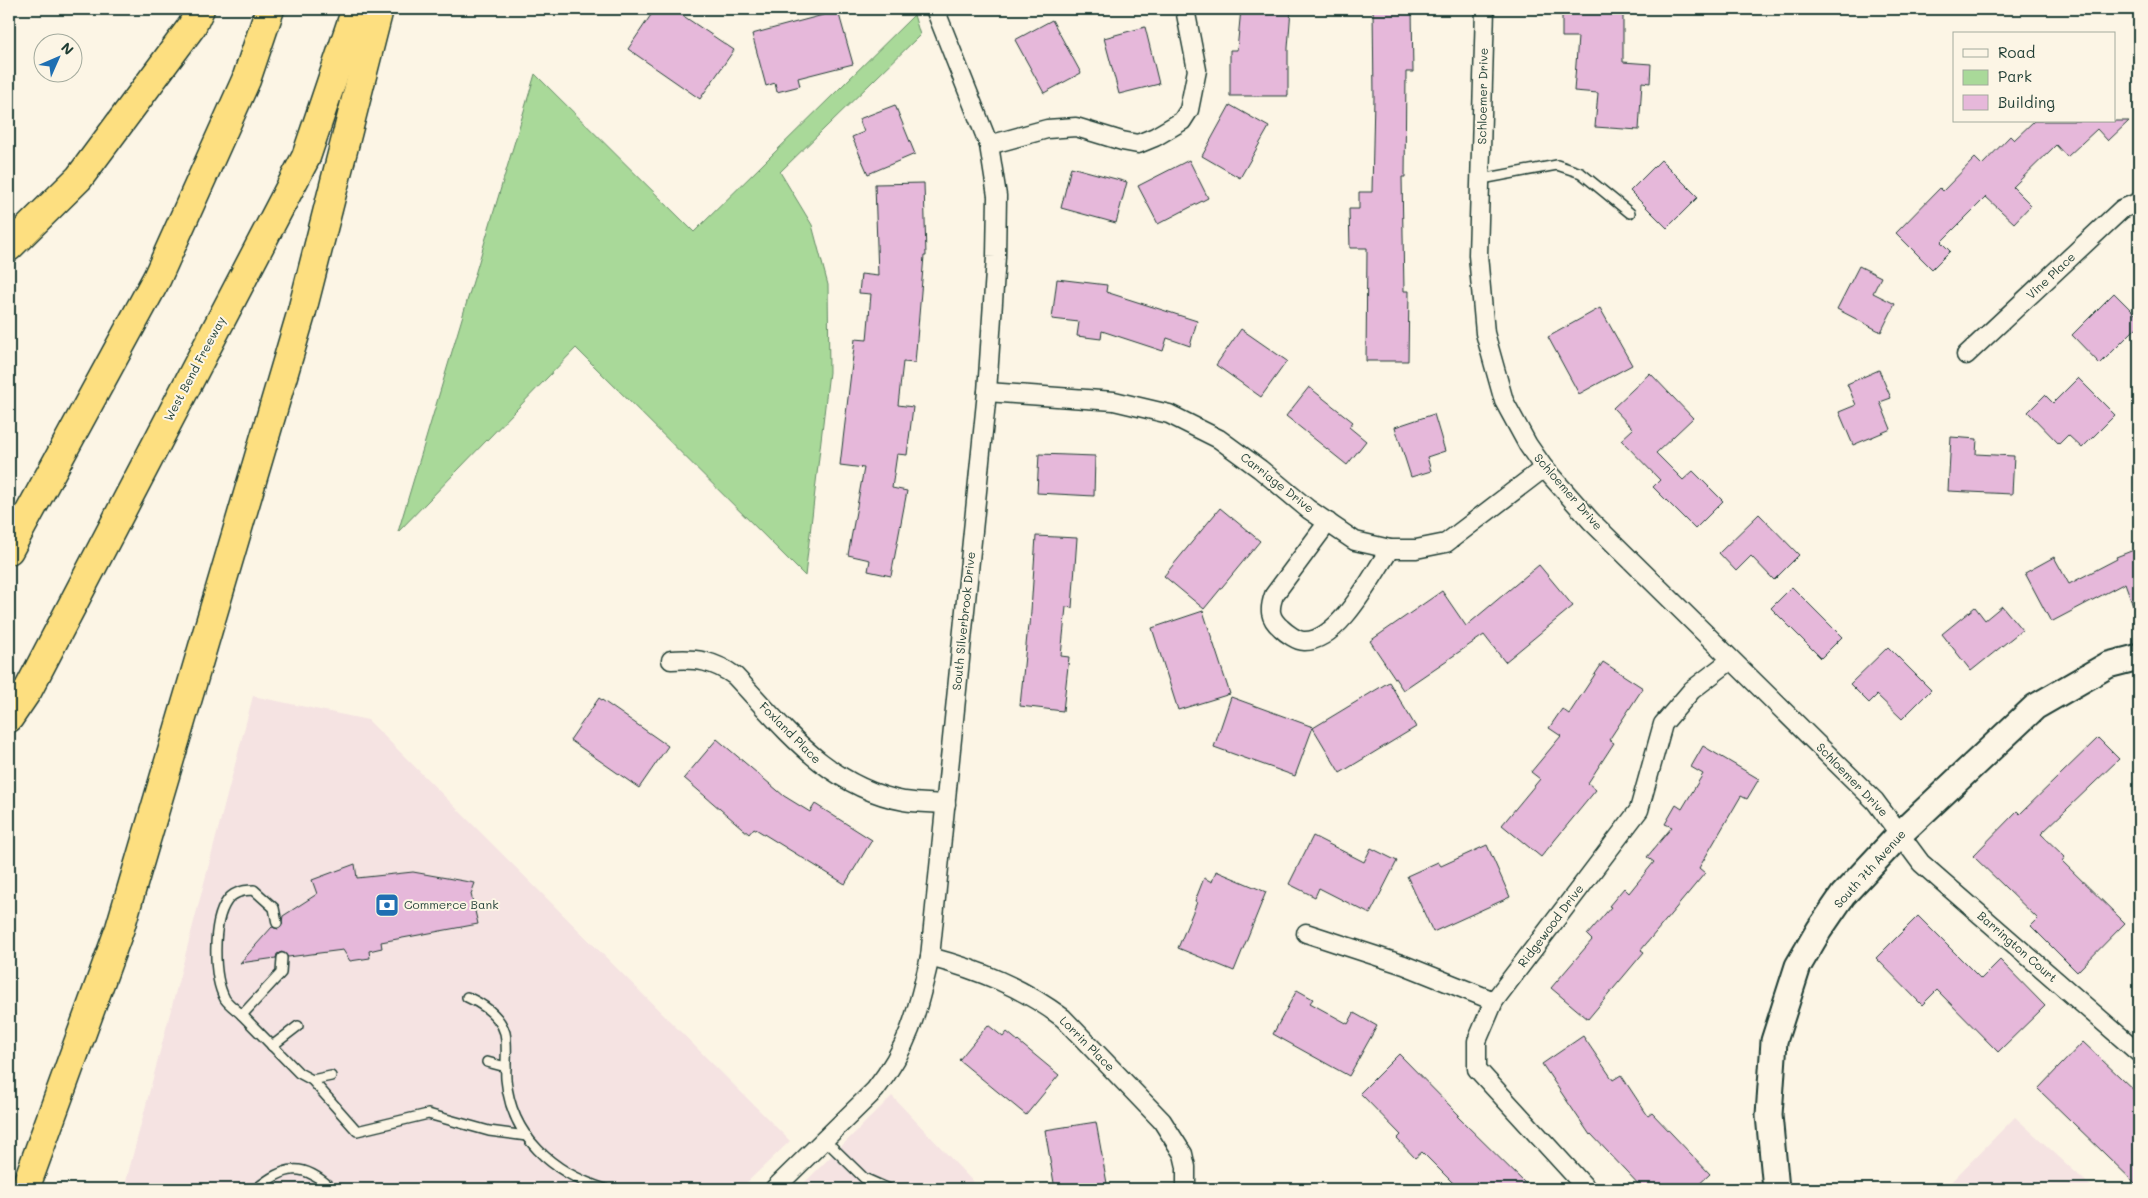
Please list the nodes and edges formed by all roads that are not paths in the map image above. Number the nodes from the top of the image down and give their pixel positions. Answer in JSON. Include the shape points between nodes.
{"nodes":[{"id":1,"x":200,"y":9,"type":"edge"},
{"id":2,"x":270,"y":9,"type":"edge"},
{"id":3,"x":356,"y":9,"type":"edge"},
{"id":4,"x":379,"y":9,"type":"edge"},
{"id":5,"x":936,"y":9,"type":"edge"},
{"id":6,"x":1185,"y":9,"type":"edge"},
{"id":7,"x":1485,"y":9,"type":"edge"},
{"id":8,"x":989,"y":145,"type":"junction"},
{"id":9,"x":1482,"y":179,"type":"junction"},
{"id":10,"x":2139,"y":202,"type":"edge"},
{"id":11,"x":1630,"y":213,"type":"dead end"},
{"id":12,"x":9,"y":247,"type":"edge"},
{"id":13,"x":1966,"y":355,"type":"dead end"},
{"id":14,"x":987,"y":392,"type":"junction"},
{"id":15,"x":1544,"y":468,"type":"junction"},
{"id":16,"x":1328,"y":522,"type":"junction"},
{"id":17,"x":1390,"y":549,"type":"junction"},
{"id":18,"x":9,"y":550,"type":"edge"},
{"id":19,"x":2139,"y":657,"type":"edge"},
{"id":20,"x":671,"y":660,"type":"dead end"},
{"id":21,"x":1731,"y":660,"type":"junction"},
{"id":22,"x":9,"y":718,"type":"edge"},
{"id":23,"x":946,"y":804,"type":"junction"},
{"id":24,"x":1900,"y":834,"type":"junction"},
{"id":25,"x":277,"y":922,"type":"dead end"},
{"id":26,"x":1306,"y":933,"type":"dead end"},
{"id":27,"x":930,"y":957,"type":"junction"},
{"id":28,"x":282,"y":958,"type":"dead end"},
{"id":29,"x":467,"y":997,"type":"dead end"},
{"id":30,"x":1494,"y":1001,"type":"junction"},
{"id":31,"x":242,"y":1015,"type":"junction"},
{"id":32,"x":298,"y":1026,"type":"dead end"},
{"id":33,"x":272,"y":1046,"type":"junction"},
{"id":34,"x":2139,"y":1054,"type":"edge"},
{"id":35,"x":487,"y":1062,"type":"dead end"},
{"id":36,"x":506,"y":1067,"type":"junction"},
{"id":37,"x":331,"y":1076,"type":"dead end"},
{"id":38,"x":312,"y":1080,"type":"junction"},
{"id":39,"x":528,"y":1136,"type":"junction"},
{"id":40,"x":825,"y":1140,"type":"junction"},
{"id":41,"x":25,"y":1189,"type":"edge"},
{"id":42,"x":256,"y":1189,"type":"edge"},
{"id":43,"x":332,"y":1189,"type":"edge"},
{"id":44,"x":605,"y":1189,"type":"edge"},
{"id":45,"x":774,"y":1189,"type":"edge"},
{"id":46,"x":889,"y":1189,"type":"edge"},
{"id":47,"x":1186,"y":1189,"type":"edge"},
{"id":48,"x":1586,"y":1189,"type":"edge"},
{"id":49,"x":1776,"y":1189,"type":"edge"}],
"edges":[{"from":1,"to":12,"type":"highway","via":[[192,26],[79,178]]},
{"from":2,"to":18,"type":"highway","via":[[246,80],[157,278]]},
{"from":3,"to":22,"type":"highway","name":"West Bend Freeway","via":[[306,157],[28,690]]},
{"from":4,"to":41,"type":"highway","via":[[302,311],[120,928]]},
{"from":5,"to":8,"type":"street","name":"South Silverbrook Drive"},
{"from":6,"to":8,"type":"street","via":[[1197,70],[1189,110],[1182,122],[1138,144],[1076,127],[1037,131]]},
{"from":7,"to":9,"type":"street","name":"Schloemer Drive"},
{"from":8,"to":14,"type":"street","name":"South Silverbrook Drive","via":[[997,196]]},
{"from":9,"to":11,"type":"lane","via":[[1557,165],[1581,173]]},
{"from":9,"to":15,"type":"street","name":"Schloemer Drive","via":[[1478,255],[1485,333],[1504,401]]},
{"from":10,"to":13,"type":"street","name":"Vine Place","via":[[2122,209]]},
{"from":14,"to":16,"type":"street","name":"Carriage Drive","via":[[1114,401],[1169,414],[1219,439]]},
{"from":14,"to":23,"type":"street","name":"South Silverbrook Drive"},
{"from":15,"to":17,"type":"street","name":"Carriage Drive","via":[[1446,543],[1416,549]]},
{"from":15,"to":21,"type":"street","name":"Schloemer Drive","via":[[1591,521]]},
{"from":16,"to":17,"type":"street","name":"Carriage Drive","via":[[1355,541]]},
{"from":16,"to":17,"type":"street","via":[[1274,595],[1269,609],[1274,623],[1303,641],[1319,637],[1345,616]]},
{"from":19,"to":24,"type":"street","name":"South 7th Avenue","via":[[2108,665],[2035,707]]},
{"from":20,"to":23,"type":"street","name":"Foxland Place","via":[[704,660],[735,676],[818,763],[850,783],[903,800]]},
{"from":21,"to":24,"type":"street","name":"Schloemer Drive","via":[[1875,802]]},
{"from":21,"to":30,"type":"street","name":"Ridgewood Drive","via":[[1692,690],[1663,724],[1639,810]]},
{"from":23,"to":27,"type":"street","name":"South Silverbrook Drive"},
{"from":24,"to":34,"type":"street","name":"Barrington Court","via":[[1921,863]]},
{"from":24,"to":49,"type":"street","name":"South 7th Avenue","via":[[1843,895],[1798,966],[1774,1041],[1769,1114]]},
{"from":25,"to":31,"type":"lane","via":[[274,908],[254,890],[241,890],[227,900],[219,920],[218,980],[226,1000]]},
{"from":26,"to":30,"type":"street","via":[[1404,965]]},
{"from":27,"to":40,"type":"street","name":"South Silverbrook Drive","via":[[903,1050],[875,1090]]},
{"from":27,"to":47,"type":"street","name":"Lorrin Place","via":[[972,968],[1008,983],[1063,1018],[1166,1127],[1183,1154]]},
{"from":28,"to":31,"type":"lane","via":[[281,973]]},
{"from":29,"to":36,"type":"lane","via":[[477,1001],[499,1020],[505,1034]]},
{"from":30,"to":48,"type":"street","name":"Ridgewood Drive","via":[[1477,1041],[1477,1069]]},
{"from":31,"to":33,"type":"lane"},
{"from":32,"to":33,"type":"lane"},
{"from":33,"to":38,"type":"lane","via":[[299,1073]]},
{"from":35,"to":36,"type":"lane"},
{"from":36,"to":39,"type":"lane","via":[[514,1114]]},
{"from":37,"to":38,"type":"lane"},
{"from":38,"to":39,"type":"lane","via":[[357,1131],[428,1114],[489,1131]]},
{"from":39,"to":44,"type":"lane","via":[[537,1150],[556,1167],[583,1183]]},
{"from":40,"to":45,"type":"street","name":"South Silverbrook Drive"},
{"from":40,"to":46,"type":"lane","via":[[864,1178]]},
{"from":42,"to":43,"type":"lane","via":[[274,1175],[289,1170],[313,1176]]}]}
